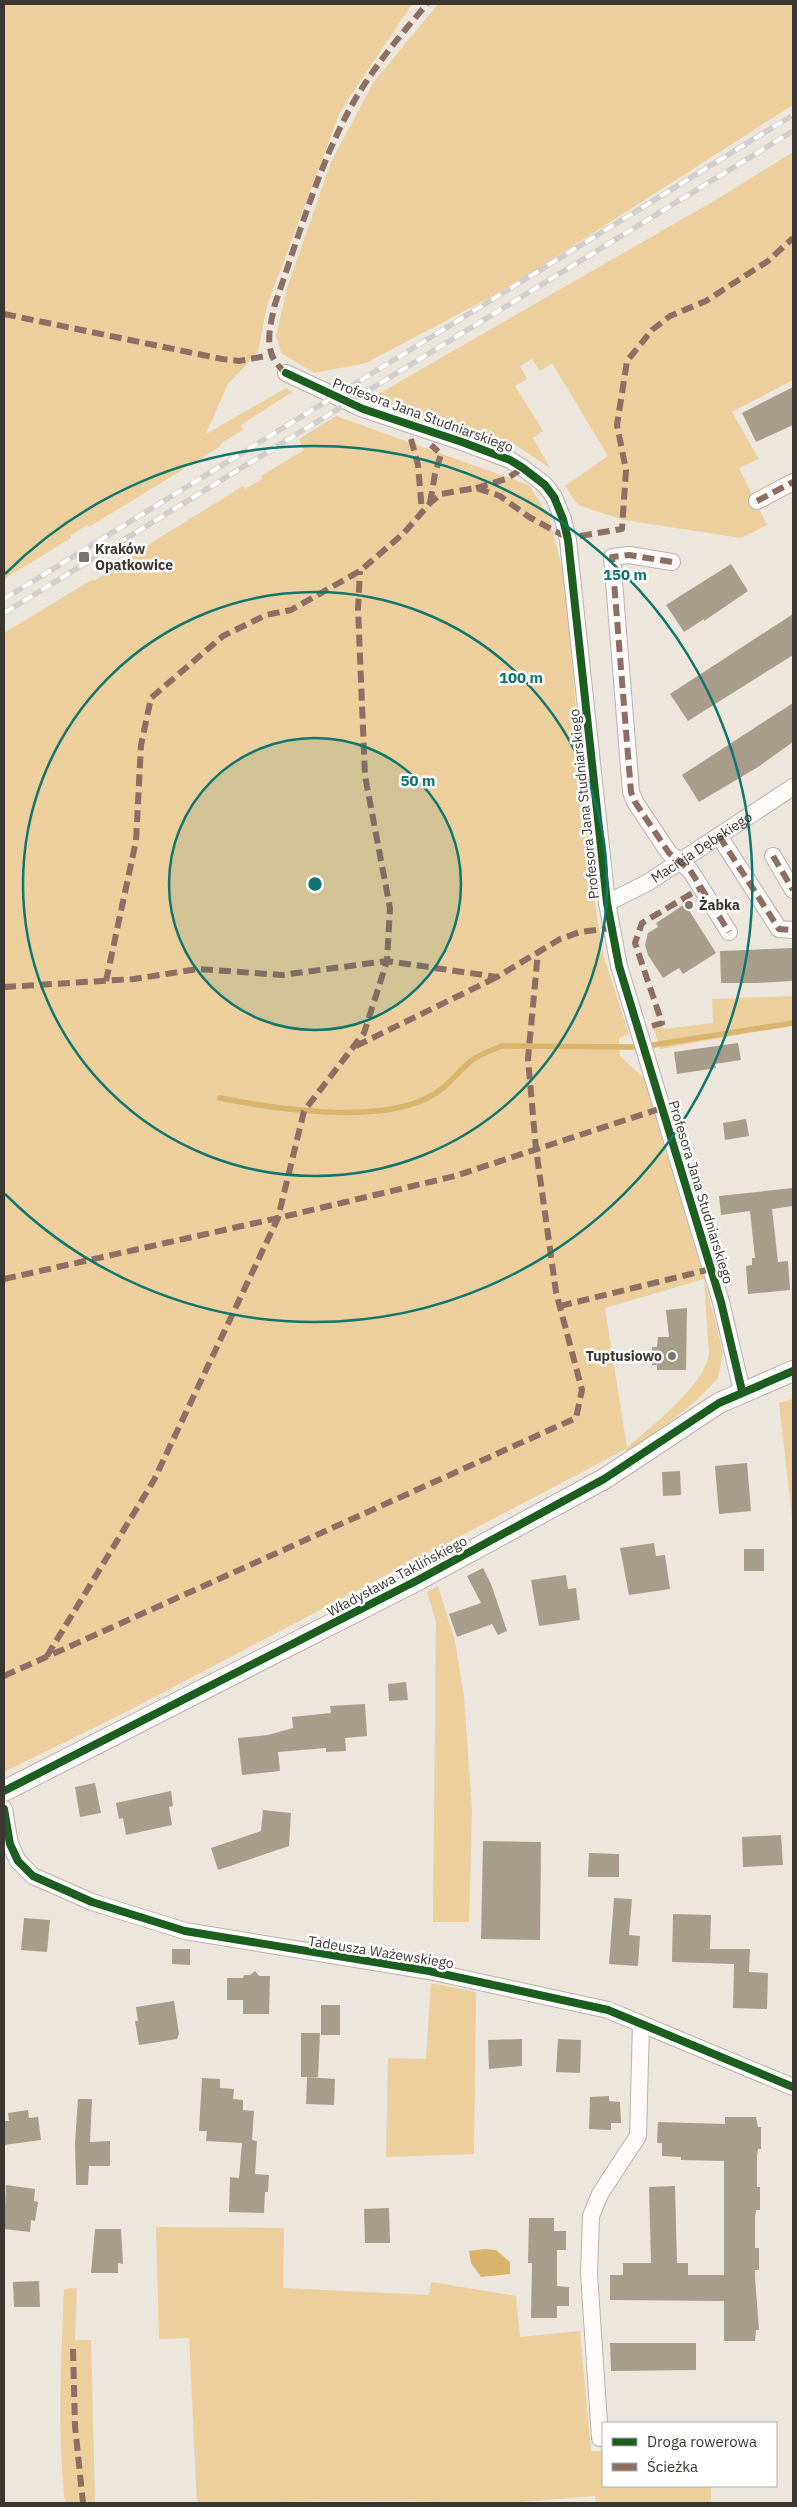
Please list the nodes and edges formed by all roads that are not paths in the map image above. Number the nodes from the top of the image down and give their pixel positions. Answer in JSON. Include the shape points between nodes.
{"nodes":[{"id":1,"x":286,"y":373,"type":"dead end"},
{"id":2,"x":793,"y":482,"type":"edge"},
{"id":3,"x":757,"y":501,"type":"dead end"},
{"id":4,"x":672,"y":562,"type":"dead end"},
{"id":5,"x":793,"y":788,"type":"edge"},
{"id":6,"x":718,"y":836,"type":"junction"},
{"id":7,"x":773,"y":856,"type":"dead end"},
{"id":8,"x":679,"y":861,"type":"junction"},
{"id":9,"x":793,"y":890,"type":"edge"},
{"id":10,"x":607,"y":903,"type":"junction"},
{"id":11,"x":793,"y":930,"type":"edge"},
{"id":12,"x":729,"y":932,"type":"dead end"},
{"id":13,"x":793,"y":1370,"type":"edge"},
{"id":14,"x":742,"y":1391,"type":"junction"},
{"id":15,"x":4,"y":1791,"type":"edge"},
{"id":16,"x":4,"y":1809,"type":"edge"},
{"id":17,"x":641,"y":2024,"type":"junction"},
{"id":18,"x":793,"y":2087,"type":"edge"},
{"id":19,"x":600,"y":2438,"type":"dead end"}],
"edges":[{"from":1,"to":10,"type":"street","name":"Profesora Jana Studniarskiego","via":[[363,409],[510,460],[545,485],[554,496],[564,519],[568,540]]},
{"from":2,"to":3,"type":"street"},
{"from":4,"to":8,"type":"street","via":[[629,555],[612,557],[631,792],[669,853]]},
{"from":5,"to":6,"type":"street","name":"Macieja Dębskiego"},
{"from":6,"to":8,"type":"street","name":"Macieja Dębskiego"},
{"from":6,"to":11,"type":"street","via":[[779,929]]},
{"from":7,"to":9,"type":"street"},
{"from":8,"to":10,"type":"street","name":"Macieja Dębskiego","via":[[648,883]]},
{"from":8,"to":12,"type":"street","via":[[690,870]]},
{"from":10,"to":14,"type":"street","name":"Profesora Jana Studniarskiego","via":[[619,966],[722,1302]]},
{"from":13,"to":14,"type":"street","name":"Władysława Taklińskiego"},
{"from":14,"to":15,"type":"street","name":"Władysława Taklińskiego","via":[[696,1417],[604,1479],[427,1575]]},
{"from":16,"to":17,"type":"street","name":"Tadeusza Ważewskiego","via":[[10,1844],[18,1861],[33,1876],[92,1902],[185,1931],[429,1971],[608,2010]]},
{"from":17,"to":18,"type":"street","name":"Tadeusza Ważewskiego"},
{"from":17,"to":19,"type":"street","via":[[638,2136],[600,2194],[591,2216],[590,2274]]}]}
